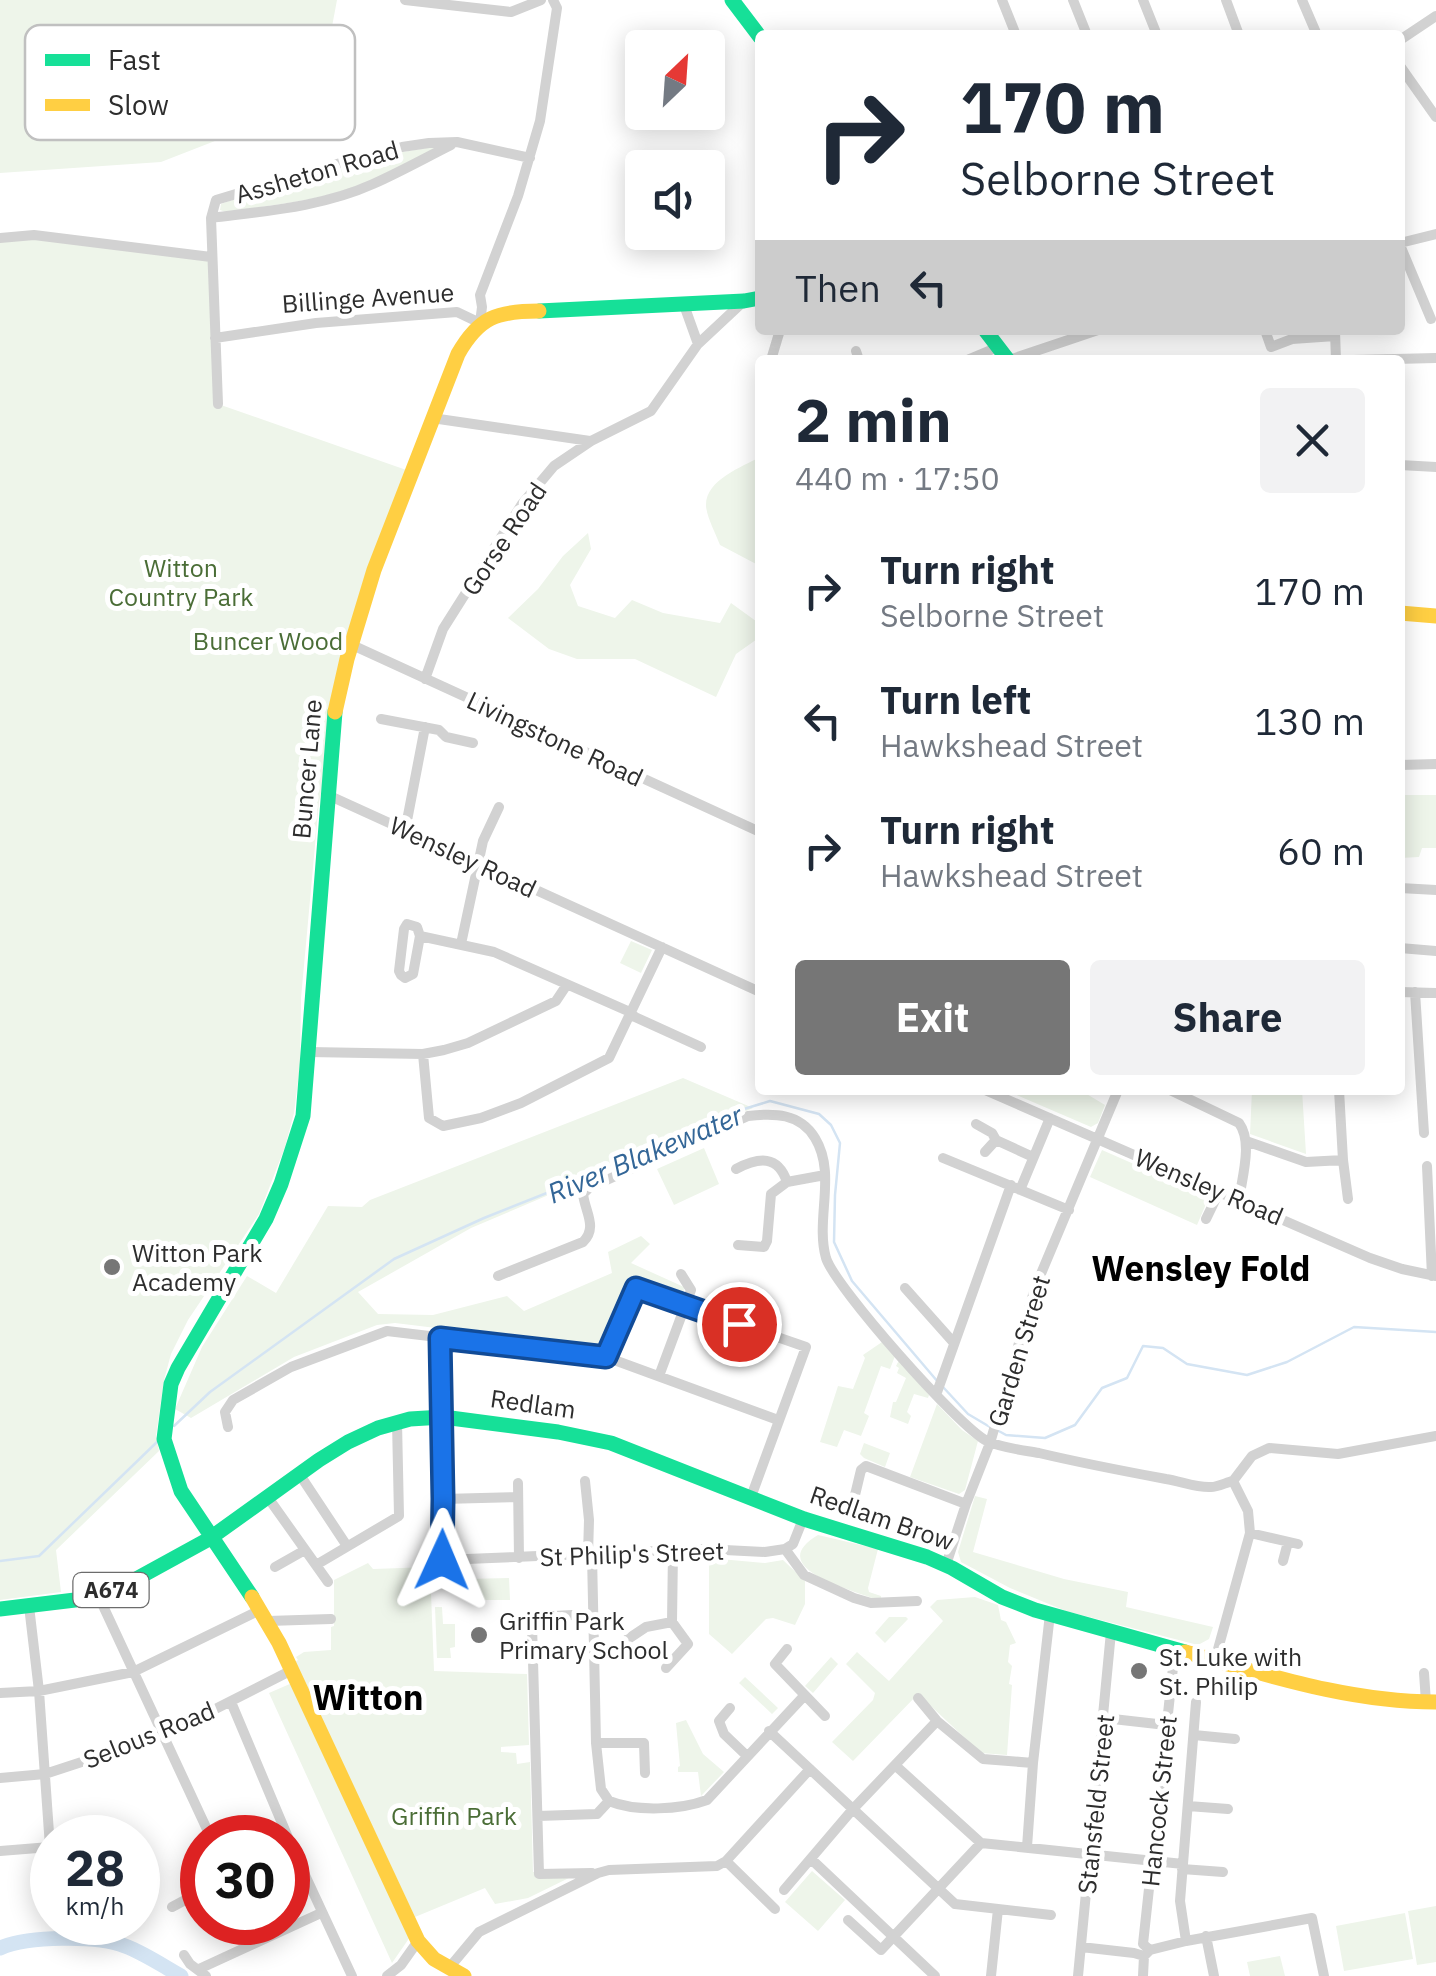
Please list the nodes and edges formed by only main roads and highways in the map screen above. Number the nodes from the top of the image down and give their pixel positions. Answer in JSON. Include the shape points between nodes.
{"nodes":[{"id":1,"x":732,"y":0,"type":"edge"},
{"id":2,"x":755,"y":30,"type":"edge"},
{"id":3,"x":752,"y":299,"type":"edge"},
{"id":4,"x":480,"y":323,"type":"joint"},
{"id":5,"x":989,"y":335,"type":"edge"},
{"id":6,"x":1004,"y":355,"type":"edge"},
{"id":7,"x":1405,"y":613,"type":"edge"},
{"id":8,"x":1436,"y":616,"type":"edge"},
{"id":9,"x":751,"y":1497,"type":"joint"},
{"id":10,"x":212,"y":1538,"type":"junction"},
{"id":11,"x":0,"y":1609,"type":"edge"},
{"id":12,"x":1431,"y":1702,"type":"edge"},
{"id":13,"x":464,"y":1976,"type":"edge"}],
"edges":[{"from":1,"to":2,"type":"main road"},
{"from":3,"to":4,"type":"main road","name":"Billinge Avenue","via":[[509,311]]},
{"from":4,"to":10,"type":"main road","name":"Buncer Lane","via":[[458,354],[379,554],[336,704],[303,1116],[266,1219],[171,1384],[164,1439],[181,1491]]},
{"from":5,"to":6,"type":"main road"},
{"from":7,"to":8,"type":"main road"},
{"from":9,"to":10,"type":"main road","name":"Redlam","number":"A674","via":[[608,1442],[441,1417],[397,1422],[356,1437]]},
{"from":9,"to":12,"type":"main road","name":"Redlam Brow","number":"A674","via":[[915,1552],[1050,1614],[1310,1688],[1380,1702]]},
{"from":10,"to":11,"type":"main road","number":"A674","via":[[98,1594]]},
{"from":10,"to":13,"type":"main road","name":"Buncer Lane","via":[[292,1670],[418,1941]]}]}
